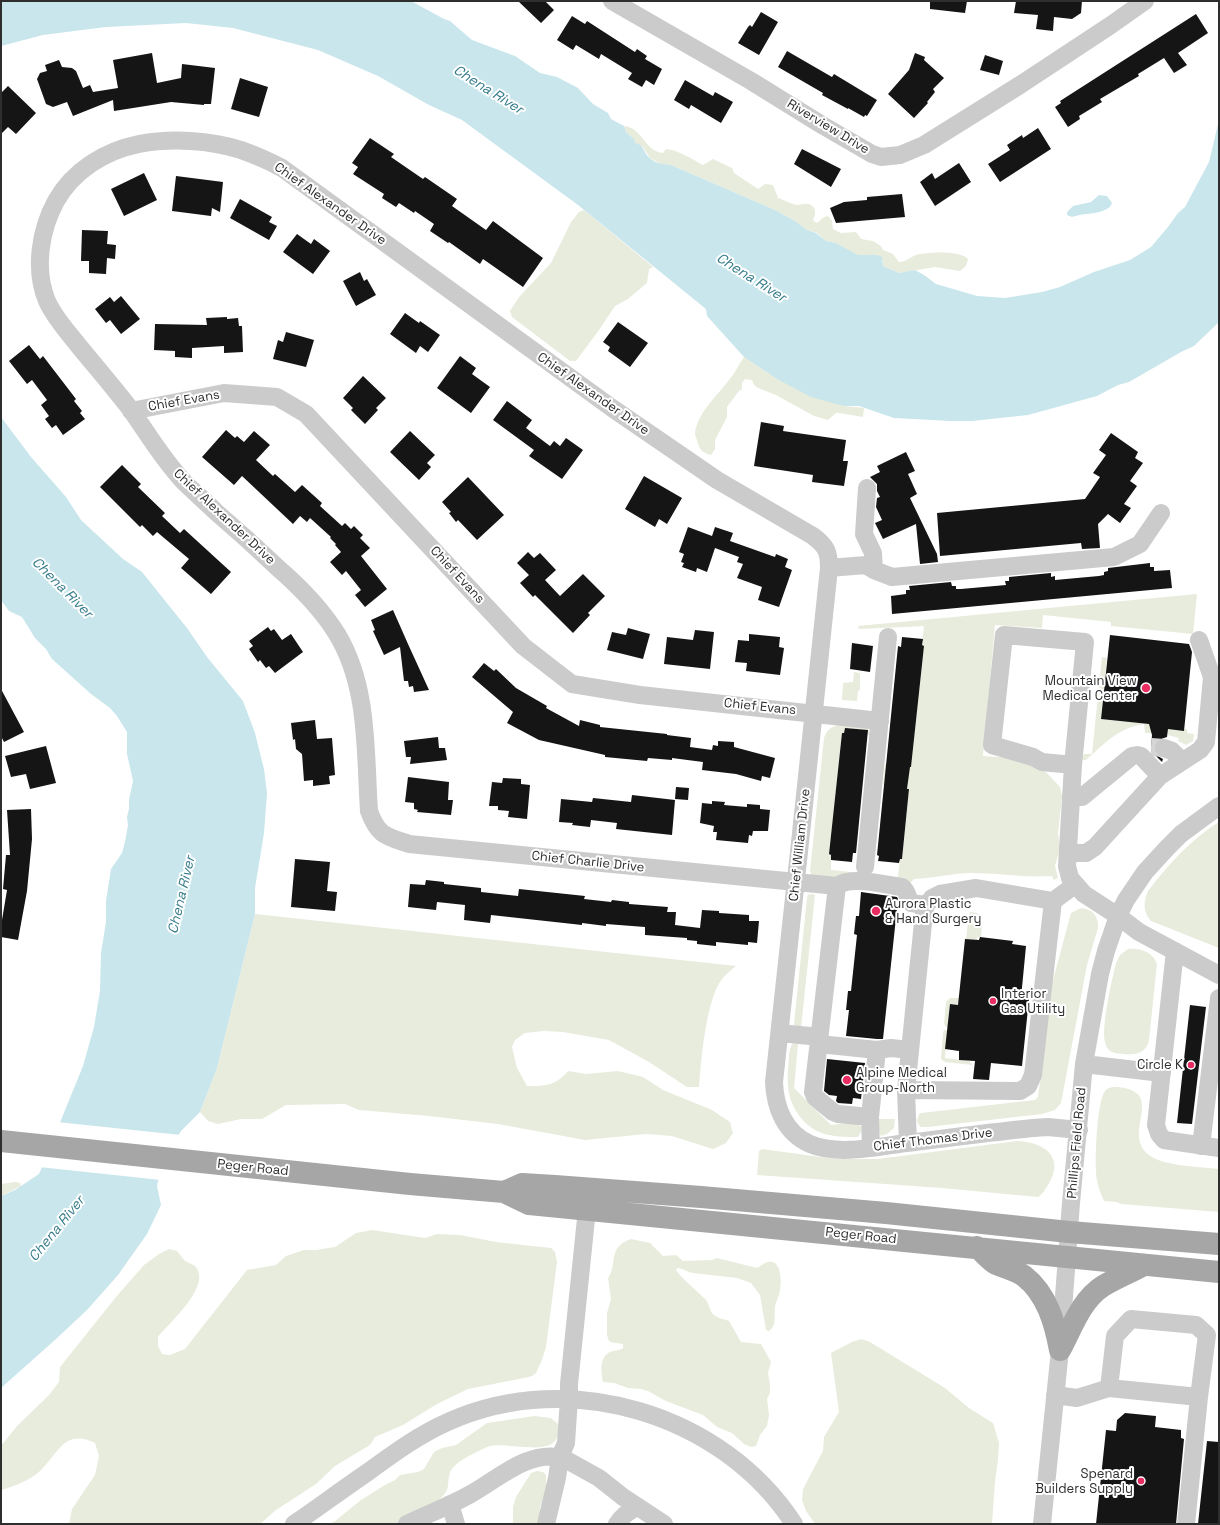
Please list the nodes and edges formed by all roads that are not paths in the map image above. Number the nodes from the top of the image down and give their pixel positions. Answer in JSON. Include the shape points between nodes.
{"nodes":[{"id":1,"x":612,"y":1,"type":"edge"},
{"id":2,"x":1145,"y":1,"type":"edge"},
{"id":3,"x":131,"y":411,"type":"junction"},
{"id":4,"x":867,"y":488,"type":"dead end"},
{"id":5,"x":1161,"y":513,"type":"dead end"},
{"id":6,"x":828,"y":568,"type":"junction"},
{"id":7,"x":874,"y":570,"type":"junction"},
{"id":8,"x":888,"y":637,"type":"dead end"},
{"id":9,"x":1199,"y":640,"type":"dead end"},
{"id":10,"x":814,"y":713,"type":"junction"},
{"id":11,"x":880,"y":721,"type":"junction"},
{"id":12,"x":1151,"y":750,"type":"junction"},
{"id":13,"x":1182,"y":761,"type":"junction"},
{"id":14,"x":1073,"y":765,"type":"junction"},
{"id":15,"x":1160,"y":776,"type":"junction"},
{"id":16,"x":1071,"y":797,"type":"junction"},
{"id":17,"x":1219,"y":806,"type":"edge"},
{"id":18,"x":382,"y":834,"type":"joint"},
{"id":19,"x":1069,"y":853,"type":"junction"},
{"id":20,"x":865,"y":867,"type":"dead end"},
{"id":21,"x":796,"y":882,"type":"junction"},
{"id":22,"x":1075,"y":885,"type":"junction"},
{"id":23,"x":837,"y":886,"type":"junction"},
{"id":24,"x":1053,"y":901,"type":"junction"},
{"id":25,"x":926,"y":905,"type":"junction"},
{"id":26,"x":1118,"y":916,"type":"junction"},
{"id":27,"x":1176,"y":951,"type":"junction"},
{"id":28,"x":1219,"y":975,"type":"edge"},
{"id":29,"x":1219,"y":1005,"type":"edge"},
{"id":30,"x":780,"y":1033,"type":"junction"},
{"id":31,"x":820,"y":1040,"type":"junction"},
{"id":32,"x":877,"y":1050,"type":"junction"},
{"id":33,"x":910,"y":1050,"type":"junction"},
{"id":34,"x":1084,"y":1064,"type":"junction"},
{"id":35,"x":1162,"y":1073,"type":"junction"},
{"id":36,"x":906,"y":1090,"type":"junction"},
{"id":37,"x":870,"y":1117,"type":"junction"},
{"id":38,"x":1079,"y":1130,"type":"junction"},
{"id":39,"x":792,"y":1131,"type":"joint"},
{"id":40,"x":9,"y":1142,"type":"edge"},
{"id":41,"x":908,"y":1143,"type":"junction"},
{"id":42,"x":1201,"y":1146,"type":"junction"},
{"id":43,"x":871,"y":1148,"type":"junction"},
{"id":44,"x":1219,"y":1148,"type":"edge"},
{"id":45,"x":504,"y":1192,"type":"junction"},
{"id":46,"x":587,"y":1209,"type":"junction"},
{"id":47,"x":1069,"y":1232,"type":"junction"},
{"id":48,"x":1219,"y":1244,"type":"edge"},
{"id":49,"x":977,"y":1247,"type":"junction"},
{"id":50,"x":1067,"y":1256,"type":"junction"},
{"id":51,"x":1144,"y":1265,"type":"junction"},
{"id":52,"x":1219,"y":1272,"type":"edge"},
{"id":53,"x":1060,"y":1350,"type":"junction"},
{"id":54,"x":1109,"y":1388,"type":"junction"},
{"id":55,"x":1056,"y":1395,"type":"junction"},
{"id":56,"x":1199,"y":1397,"type":"junction"},
{"id":57,"x":569,"y":1399,"type":"junction"},
{"id":58,"x":560,"y":1457,"type":"junction"},
{"id":59,"x":618,"y":1494,"type":"junction"},
{"id":60,"x":450,"y":1504,"type":"junction"},
{"id":61,"x":637,"y":1507,"type":"junction"},
{"id":62,"x":618,"y":1522,"type":"edge"},
{"id":63,"x":294,"y":1524,"type":"edge"},
{"id":64,"x":407,"y":1524,"type":"edge"},
{"id":65,"x":456,"y":1524,"type":"edge"},
{"id":66,"x":546,"y":1524,"type":"edge"},
{"id":67,"x":664,"y":1524,"type":"edge"},
{"id":68,"x":794,"y":1524,"type":"edge"},
{"id":69,"x":1042,"y":1524,"type":"edge"},
{"id":70,"x":1186,"y":1524,"type":"edge"}],
"edges":[{"from":1,"to":2,"type":"street","name":"Riverview Drive","via":[[751,81],[822,126],[881,157],[900,155],[930,142]]},
{"from":3,"to":6,"type":"street","name":"Chief Alexander Drive","via":[[59,322],[47,300],[41,278],[41,254],[43,233],[50,211],[62,190],[78,173],[115,151],[138,144],[172,142],[218,145],[240,150],[282,168],[612,408],[717,480],[813,536],[821,542]]},
{"from":3,"to":10,"type":"street","name":"Chief Evans","via":[[224,393],[277,397],[306,414],[523,646],[572,684],[640,695]]},
{"from":3,"to":18,"type":"street","name":"Chief Alexander Drive","via":[[183,482],[309,596],[338,635],[358,683],[363,711],[369,812],[374,825]]},
{"from":4,"to":7,"type":"street","via":[[864,534],[873,553]]},
{"from":5,"to":7,"type":"street","via":[[1140,544],[1114,557],[892,577]]},
{"from":6,"to":7,"type":"street","via":[[868,574]]},
{"from":6,"to":10,"type":"street","name":"Chief William Drive"},
{"from":8,"to":11,"type":"street"},
{"from":9,"to":13,"type":"street","via":[[1212,677],[1206,742],[1200,750]]},
{"from":10,"to":11,"type":"street","name":"Chief Evans"},
{"from":10,"to":21,"type":"street","name":"Chief William Drive"},
{"from":11,"to":20,"type":"street"},
{"from":12,"to":13,"type":"street","via":[[1172,751]]},
{"from":12,"to":15,"type":"street","via":[[1141,756]]},
{"from":12,"to":16,"type":"street","via":[[1132,756],[1082,797]]},
{"from":13,"to":15,"type":"street"},
{"from":14,"to":14,"type":"street","via":[[1085,642],[1004,635],[992,745],[1042,762]]},
{"from":14,"to":16,"type":"street"},
{"from":15,"to":19,"type":"street","via":[[1095,847],[1086,853]]},
{"from":16,"to":19,"type":"street"},
{"from":17,"to":26,"type":"street","name":"Phillips Field Road","via":[[1182,834],[1156,859],[1133,889]]},
{"from":18,"to":21,"type":"street","name":"Chief Charlie Drive","via":[[409,844]]},
{"from":19,"to":22,"type":"street","via":[[1067,866]]},
{"from":21,"to":23,"type":"street","name":"Chief Charlie Drive"},
{"from":21,"to":30,"type":"street","name":"Chief William Drive"},
{"from":22,"to":24,"type":"street"},
{"from":22,"to":26,"type":"street","via":[[1084,894]]},
{"from":23,"to":25,"type":"street","name":"Chief Charlie Drive","via":[[850,881],[902,887],[906,889],[911,903]]},
{"from":23,"to":31,"type":"street"},
{"from":24,"to":25,"type":"street","via":[[976,888],[940,894]]},
{"from":24,"to":36,"type":"street","via":[[1033,1076],[1028,1086],[1020,1091]]},
{"from":25,"to":33,"type":"street"},
{"from":26,"to":27,"type":"street","via":[[1138,932]]},
{"from":26,"to":34,"type":"street","name":"Phillips Field Road","via":[[1100,974]]},
{"from":27,"to":28,"type":"street"},
{"from":27,"to":35,"type":"street"},
{"from":29,"to":42,"type":"street"},
{"from":30,"to":31,"type":"street"},
{"from":30,"to":39,"type":"street","name":"Chief William Drive","via":[[774,1082],[776,1105]]},
{"from":31,"to":32,"type":"street"},
{"from":31,"to":37,"type":"street","via":[[815,1097],[838,1114]]},
{"from":32,"to":33,"type":"street"},
{"from":32,"to":37,"type":"street"},
{"from":33,"to":36,"type":"street"},
{"from":34,"to":35,"type":"street"},
{"from":34,"to":38,"type":"street","name":"Phillips Field Road"},
{"from":35,"to":42,"type":"street","via":[[1156,1125],[1159,1134],[1164,1140]]},
{"from":36,"to":41,"type":"street"},
{"from":37,"to":43,"type":"street"},
{"from":38,"to":41,"type":"street","name":"Chief Thomas Drive","via":[[1033,1128]]},
{"from":38,"to":47,"type":"street","name":"Phillips Field Road"},
{"from":39,"to":43,"type":"street","name":"Chief Thomas Drive","via":[[810,1144],[821,1147]]},
{"from":40,"to":45,"type":"main road","name":"Peger Road"},
{"from":41,"to":43,"type":"street","name":"Chief Thomas Drive"},
{"from":42,"to":44,"type":"street"},
{"from":45,"to":46,"type":"main road","name":"Peger Road","via":[[529,1204]]},
{"from":45,"to":47,"type":"main road","name":"Peger Road","via":[[522,1184],[542,1185],[724,1199]]},
{"from":46,"to":49,"type":"main road","name":"Peger Road"},
{"from":46,"to":57,"type":"street"},
{"from":47,"to":48,"type":"main road","name":"Peger Road"},
{"from":47,"to":50,"type":"street","name":"Phillips Field Road"},
{"from":49,"to":50,"type":"main road","name":"Peger Road"},
{"from":49,"to":53,"type":"main road","via":[[995,1263],[1013,1270],[1034,1287],[1054,1320]]},
{"from":50,"to":51,"type":"main road","name":"Peger Road"},
{"from":50,"to":53,"type":"street","name":"Phillips Field Road"},
{"from":51,"to":52,"type":"main road","name":"Peger Road"},
{"from":51,"to":53,"type":"main road","via":[[1102,1286],[1090,1297]]},
{"from":53,"to":55,"type":"street","name":"Phillips Field Road"},
{"from":54,"to":55,"type":"street","via":[[1077,1398]]},
{"from":54,"to":56,"type":"street"},
{"from":54,"to":56,"type":"street","via":[[1115,1336],[1131,1319],[1196,1325],[1207,1335]]},
{"from":55,"to":69,"type":"street","name":"Phillips Field Road"},
{"from":56,"to":70,"type":"street"},
{"from":57,"to":58,"type":"street","via":[[566,1443]]},
{"from":57,"to":63,"type":"street","via":[[510,1403],[470,1413],[428,1431]]},
{"from":57,"to":68,"type":"street","via":[[618,1405],[643,1412],[669,1421],[704,1439],[750,1472]]},
{"from":58,"to":59,"type":"street","via":[[599,1478]]},
{"from":58,"to":60,"type":"street","via":[[533,1459],[521,1463]]},
{"from":58,"to":66,"type":"street"},
{"from":59,"to":61,"type":"street"},
{"from":59,"to":62,"type":"street"},
{"from":60,"to":64,"type":"street"},
{"from":60,"to":65,"type":"street"},
{"from":61,"to":62,"type":"street"},
{"from":61,"to":67,"type":"street"}]}
